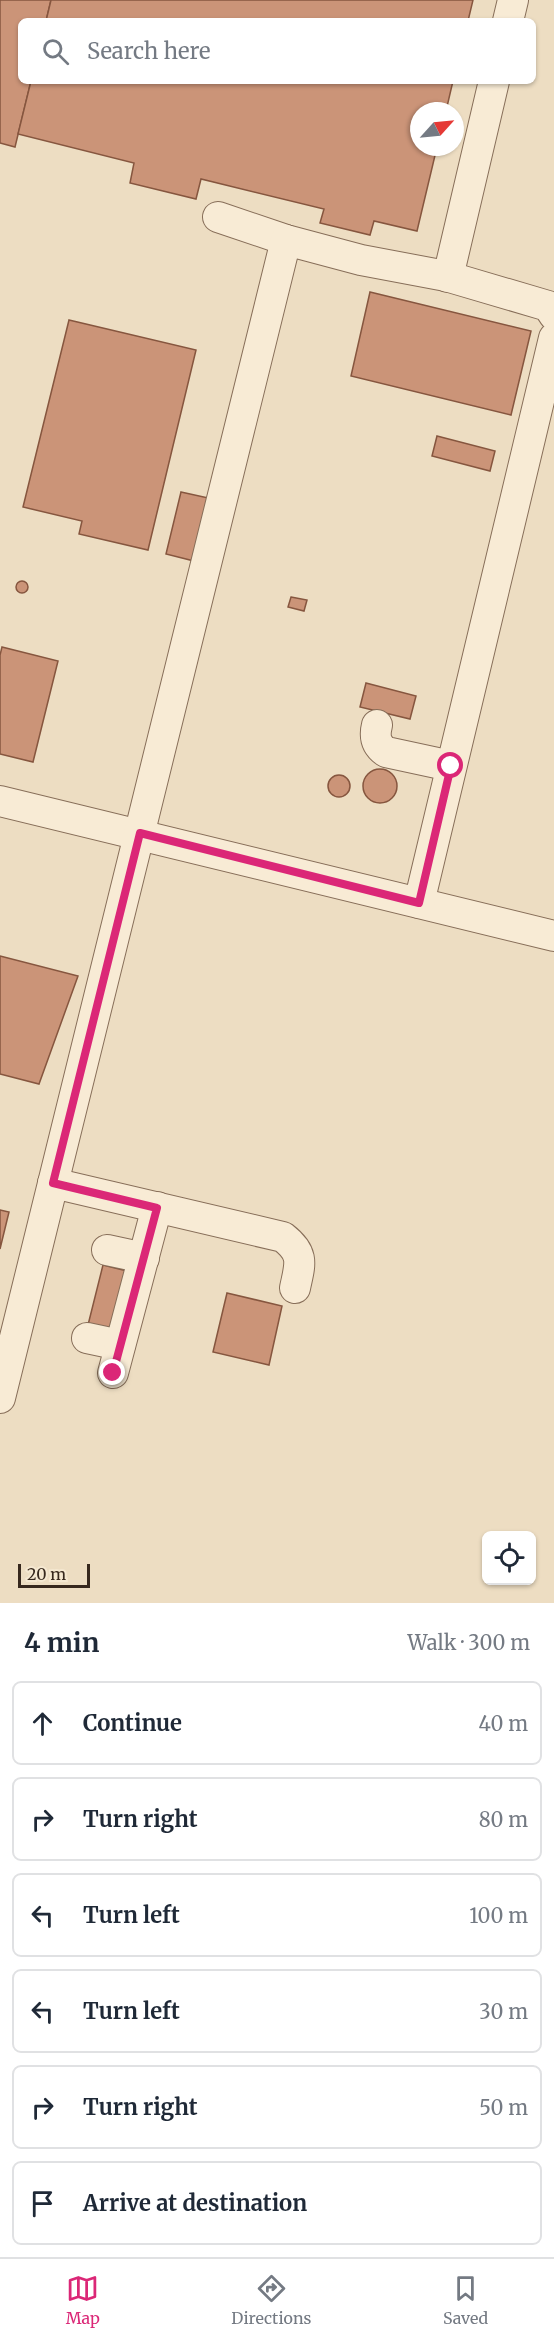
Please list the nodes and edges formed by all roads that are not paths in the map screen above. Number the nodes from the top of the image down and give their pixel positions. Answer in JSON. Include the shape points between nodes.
{"nodes":[{"id":1,"x":513,"y":0,"type":"edge"},
{"id":2,"x":509,"y":18,"type":"edge"},
{"id":3,"x":493,"y":84,"type":"edge"},
{"id":4,"x":218,"y":217,"type":"dead end"},
{"id":5,"x":286,"y":240,"type":"junction"},
{"id":6,"x":448,"y":277,"type":"junction"},
{"id":7,"x":554,"y":315,"type":"edge"},
{"id":8,"x":554,"y":338,"type":"edge"},
{"id":9,"x":377,"y":725,"type":"dead end"},
{"id":10,"x":451,"y":766,"type":"junction"},
{"id":11,"x":0,"y":801,"type":"edge"},
{"id":12,"x":140,"y":833,"type":"junction"},
{"id":13,"x":419,"y":903,"type":"junction"},
{"id":14,"x":554,"y":936,"type":"edge"},
{"id":15,"x":53,"y":1183,"type":"junction"},
{"id":16,"x":157,"y":1208,"type":"junction"},
{"id":17,"x":107,"y":1250,"type":"dead end"},
{"id":18,"x":144,"y":1258,"type":"junction"},
{"id":19,"x":295,"y":1288,"type":"dead end"},
{"id":20,"x":87,"y":1338,"type":"dead end"},
{"id":21,"x":0,"y":1398,"type":"edge"}],
"edges":[{"from":1,"to":2,"type":"lane"},
{"from":3,"to":6,"type":"lane"},
{"from":4,"to":5,"type":"lane"},
{"from":5,"to":6,"type":"lane"},
{"from":5,"to":12,"type":"lane"},
{"from":6,"to":7,"type":"lane","via":[[548,306]]},
{"from":8,"to":10,"type":"lane"},
{"from":9,"to":10,"type":"lane","via":[[376,740],[386,752]]},
{"from":10,"to":13,"type":"lane"},
{"from":11,"to":12,"type":"lane"},
{"from":12,"to":13,"type":"lane"},
{"from":12,"to":15,"type":"lane"},
{"from":13,"to":14,"type":"lane"},
{"from":15,"to":16,"type":"lane"},
{"from":15,"to":21,"type":"lane"},
{"from":16,"to":18,"type":"lane"},
{"from":16,"to":19,"type":"lane","via":[[283,1238],[294,1245],[300,1256]]},
{"from":17,"to":18,"type":"lane"},
{"from":18,"to":20,"type":"lane","via":[[117,1359]]}]}
